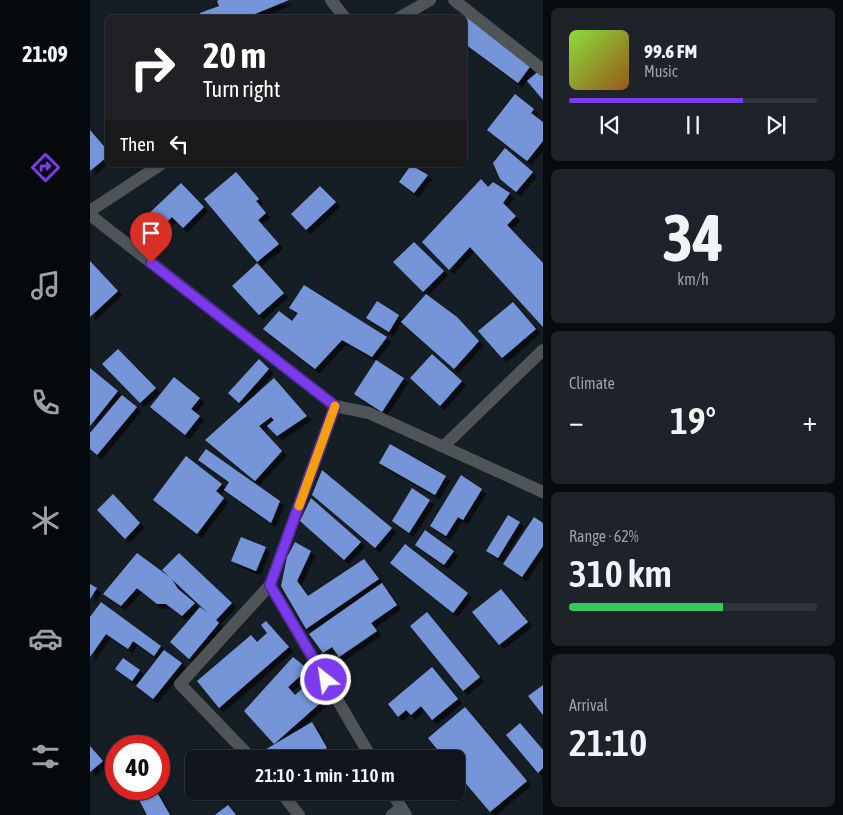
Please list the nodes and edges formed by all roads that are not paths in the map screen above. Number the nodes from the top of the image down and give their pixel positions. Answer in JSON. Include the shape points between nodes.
{"nodes":[{"id":1,"x":331,"y":0,"type":"edge"},
{"id":2,"x":430,"y":0,"type":"edge"},
{"id":3,"x":454,"y":0,"type":"edge"},
{"id":4,"x":344,"y":15,"type":"edge"},
{"id":5,"x":404,"y":15,"type":"edge"},
{"id":6,"x":543,"y":70,"type":"edge"},
{"id":7,"x":157,"y":167,"type":"edge"},
{"id":8,"x":90,"y":211,"type":"edge"},
{"id":9,"x":90,"y":215,"type":"edge"},
{"id":10,"x":543,"y":350,"type":"edge"},
{"id":11,"x":335,"y":406,"type":"junction"},
{"id":12,"x":444,"y":446,"type":"junction"},
{"id":13,"x":543,"y":492,"type":"edge"},
{"id":14,"x":270,"y":585,"type":"junction"},
{"id":15,"x":243,"y":750,"type":"edge"},
{"id":16,"x":367,"y":750,"type":"edge"},
{"id":17,"x":287,"y":800,"type":"edge"},
{"id":18,"x":395,"y":800,"type":"edge"},
{"id":19,"x":400,"y":813,"type":"edge"},
{"id":20,"x":299,"y":815,"type":"edge"}],
"edges":[{"from":1,"to":4,"type":"street"},
{"from":2,"to":5,"type":"street"},
{"from":3,"to":6,"type":"street"},
{"from":7,"to":8,"type":"street"},
{"from":9,"to":11,"type":"street"},
{"from":10,"to":12,"type":"street"},
{"from":11,"to":12,"type":"street","via":[[368,413]]},
{"from":11,"to":14,"type":"street"},
{"from":12,"to":13,"type":"street"},
{"from":14,"to":15,"type":"street","via":[[180,684]]},
{"from":14,"to":16,"type":"street"},
{"from":17,"to":20,"type":"street"},
{"from":18,"to":19,"type":"street"}]}
